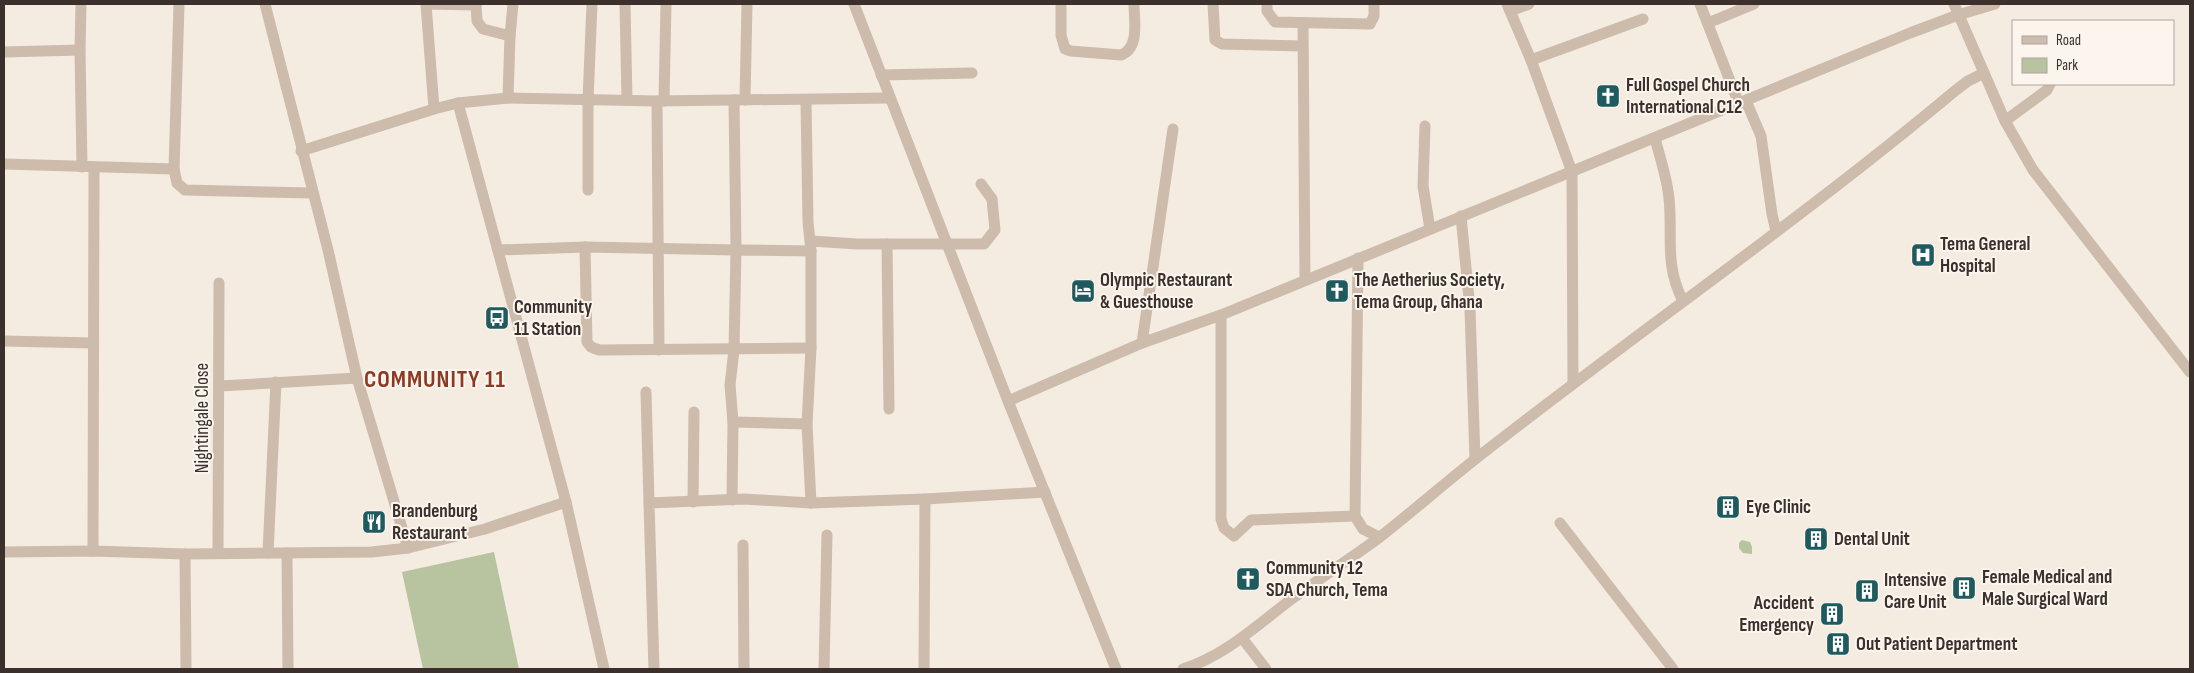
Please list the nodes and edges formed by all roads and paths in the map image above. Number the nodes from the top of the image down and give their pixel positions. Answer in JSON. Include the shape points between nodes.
{"nodes":[{"id":1,"x":82,"y":4,"type":"edge"},
{"id":2,"x":179,"y":4,"type":"edge"},
{"id":3,"x":265,"y":4,"type":"edge"},
{"id":4,"x":426,"y":4,"type":"edge"},
{"id":5,"x":476,"y":4,"type":"edge"},
{"id":6,"x":513,"y":4,"type":"edge"},
{"id":7,"x":592,"y":4,"type":"edge"},
{"id":8,"x":626,"y":4,"type":"edge"},
{"id":9,"x":666,"y":4,"type":"edge"},
{"id":10,"x":747,"y":4,"type":"edge"},
{"id":11,"x":854,"y":4,"type":"edge"},
{"id":12,"x":1062,"y":4,"type":"edge"},
{"id":13,"x":1134,"y":4,"type":"edge"},
{"id":14,"x":1213,"y":4,"type":"edge"},
{"id":15,"x":1267,"y":4,"type":"edge"},
{"id":16,"x":1374,"y":4,"type":"edge"},
{"id":17,"x":1529,"y":4,"type":"edge"},
{"id":18,"x":1700,"y":4,"type":"edge"},
{"id":19,"x":1754,"y":4,"type":"edge"},
{"id":20,"x":1995,"y":4,"type":"edge"},
{"id":21,"x":1508,"y":8,"type":"edge"},
{"id":22,"x":1956,"y":9,"type":"edge"},
{"id":23,"x":1643,"y":19,"type":"dead end"},
{"id":24,"x":1708,"y":23,"type":"junction"},
{"id":25,"x":1303,"y":24,"type":"junction"},
{"id":26,"x":510,"y":36,"type":"junction"},
{"id":27,"x":1302,"y":46,"type":"junction"},
{"id":28,"x":80,"y":50,"type":"junction"},
{"id":29,"x":4,"y":52,"type":"edge"},
{"id":30,"x":1530,"y":60,"type":"junction"},
{"id":31,"x":972,"y":72,"type":"dead end"},
{"id":32,"x":1984,"y":73,"type":"junction"},
{"id":33,"x":881,"y":75,"type":"junction"},
{"id":34,"x":2050,"y":85,"type":"edge"},
{"id":35,"x":508,"y":98,"type":"junction"},
{"id":36,"x":890,"y":98,"type":"junction"},
{"id":37,"x":588,"y":100,"type":"junction"},
{"id":38,"x":627,"y":100,"type":"junction"},
{"id":39,"x":740,"y":100,"type":"junction"},
{"id":40,"x":661,"y":101,"type":"junction"},
{"id":41,"x":806,"y":101,"type":"junction"},
{"id":42,"x":1743,"y":102,"type":"junction"},
{"id":43,"x":458,"y":103,"type":"junction"},
{"id":44,"x":434,"y":110,"type":"junction"},
{"id":45,"x":2005,"y":121,"type":"junction"},
{"id":46,"x":1425,"y":126,"type":"dead end"},
{"id":47,"x":1174,"y":129,"type":"dead end"},
{"id":48,"x":1655,"y":138,"type":"junction"},
{"id":49,"x":301,"y":151,"type":"junction"},
{"id":50,"x":4,"y":164,"type":"edge"},
{"id":51,"x":88,"y":167,"type":"junction"},
{"id":52,"x":174,"y":169,"type":"junction"},
{"id":53,"x":1572,"y":172,"type":"junction"},
{"id":54,"x":981,"y":184,"type":"dead end"},
{"id":55,"x":588,"y":190,"type":"dead end"},
{"id":56,"x":312,"y":193,"type":"junction"},
{"id":57,"x":1461,"y":216,"type":"junction"},
{"id":58,"x":1430,"y":229,"type":"junction"},
{"id":59,"x":1776,"y":231,"type":"junction"},
{"id":60,"x":887,"y":244,"type":"junction"},
{"id":61,"x":948,"y":244,"type":"junction"},
{"id":62,"x":811,"y":246,"type":"junction"},
{"id":63,"x":585,"y":247,"type":"junction"},
{"id":64,"x":659,"y":249,"type":"junction"},
{"id":65,"x":498,"y":250,"type":"junction"},
{"id":66,"x":736,"y":250,"type":"junction"},
{"id":67,"x":1358,"y":258,"type":"junction"},
{"id":68,"x":1305,"y":280,"type":"junction"},
{"id":69,"x":220,"y":284,"type":"dead end"},
{"id":70,"x":1683,"y":301,"type":"junction"},
{"id":71,"x":1221,"y":315,"type":"junction"},
{"id":72,"x":4,"y":341,"type":"edge"},
{"id":73,"x":93,"y":343,"type":"junction"},
{"id":74,"x":1142,"y":343,"type":"junction"},
{"id":75,"x":811,"y":348,"type":"junction"},
{"id":76,"x":659,"y":350,"type":"junction"},
{"id":77,"x":734,"y":350,"type":"junction"},
{"id":78,"x":2190,"y":372,"type":"edge"},
{"id":79,"x":357,"y":378,"type":"junction"},
{"id":80,"x":276,"y":382,"type":"junction"},
{"id":81,"x":1573,"y":383,"type":"junction"},
{"id":82,"x":220,"y":386,"type":"junction"},
{"id":83,"x":646,"y":392,"type":"dead end"},
{"id":84,"x":1008,"y":401,"type":"junction"},
{"id":85,"x":889,"y":409,"type":"dead end"},
{"id":86,"x":694,"y":412,"type":"dead end"},
{"id":87,"x":733,"y":422,"type":"junction"},
{"id":88,"x":807,"y":424,"type":"junction"},
{"id":89,"x":1475,"y":459,"type":"junction"},
{"id":90,"x":1045,"y":492,"type":"junction"},
{"id":91,"x":732,"y":500,"type":"junction"},
{"id":92,"x":925,"y":500,"type":"junction"},
{"id":93,"x":566,"y":502,"type":"junction"},
{"id":94,"x":693,"y":502,"type":"junction"},
{"id":95,"x":649,"y":503,"type":"junction"},
{"id":96,"x":811,"y":503,"type":"junction"},
{"id":97,"x":1355,"y":516,"type":"junction"},
{"id":98,"x":1560,"y":523,"type":"dead end"},
{"id":99,"x":827,"y":535,"type":"dead end"},
{"id":100,"x":1379,"y":537,"type":"junction"},
{"id":101,"x":743,"y":545,"type":"dead end"},
{"id":102,"x":408,"y":548,"type":"junction"},
{"id":103,"x":93,"y":551,"type":"junction"},
{"id":104,"x":4,"y":552,"type":"edge"},
{"id":105,"x":218,"y":552,"type":"junction"},
{"id":106,"x":268,"y":553,"type":"junction"},
{"id":107,"x":288,"y":553,"type":"junction"},
{"id":108,"x":185,"y":554,"type":"junction"},
{"id":109,"x":1242,"y":638,"type":"junction"},
{"id":110,"x":186,"y":669,"type":"edge"},
{"id":111,"x":288,"y":669,"type":"edge"},
{"id":112,"x":604,"y":669,"type":"edge"},
{"id":113,"x":654,"y":669,"type":"edge"},
{"id":114,"x":744,"y":669,"type":"edge"},
{"id":115,"x":824,"y":669,"type":"edge"},
{"id":116,"x":924,"y":669,"type":"edge"},
{"id":117,"x":1116,"y":669,"type":"edge"},
{"id":118,"x":1183,"y":669,"type":"edge"},
{"id":119,"x":1266,"y":669,"type":"edge"},
{"id":120,"x":1673,"y":669,"type":"edge"}],
"edges":[{"from":1,"to":28,"type":"street"},
{"from":2,"to":52,"type":"street"},
{"from":3,"to":49,"type":"street"},
{"from":4,"to":5,"type":"street"},
{"from":4,"to":44,"type":"street"},
{"from":5,"to":26,"type":"street","via":[[478,21],[483,29]]},
{"from":6,"to":26,"type":"street"},
{"from":7,"to":37,"type":"street"},
{"from":8,"to":38,"type":"street"},
{"from":9,"to":40,"type":"street"},
{"from":10,"to":39,"type":"street"},
{"from":11,"to":33,"type":"street"},
{"from":12,"to":13,"type":"street","via":[[1060,36],[1065,49],[1121,54],[1133,44]]},
{"from":14,"to":27,"type":"street","via":[[1215,40],[1222,44]]},
{"from":15,"to":25,"type":"street","via":[[1267,11],[1275,22]]},
{"from":16,"to":25,"type":"street","via":[[1370,24]]},
{"from":17,"to":21,"type":"street"},
{"from":18,"to":24,"type":"street"},
{"from":19,"to":24,"type":"street"},
{"from":20,"to":22,"type":"street"},
{"from":21,"to":30,"type":"street"},
{"from":22,"to":32,"type":"street"},
{"from":22,"to":42,"type":"street"},
{"from":23,"to":30,"type":"street"},
{"from":24,"to":42,"type":"street"},
{"from":25,"to":27,"type":"street"},
{"from":26,"to":35,"type":"street"},
{"from":27,"to":68,"type":"street"},
{"from":28,"to":29,"type":"street"},
{"from":28,"to":51,"type":"street"},
{"from":30,"to":53,"type":"street"},
{"from":31,"to":33,"type":"street"},
{"from":32,"to":45,"type":"street"},
{"from":32,"to":59,"type":"street","via":[[1962,85]]},
{"from":33,"to":36,"type":"street"},
{"from":34,"to":45,"type":"street"},
{"from":35,"to":37,"type":"street"},
{"from":35,"to":43,"type":"street"},
{"from":36,"to":41,"type":"street"},
{"from":36,"to":61,"type":"street"},
{"from":37,"to":38,"type":"street"},
{"from":37,"to":55,"type":"street"},
{"from":38,"to":40,"type":"street"},
{"from":39,"to":40,"type":"street"},
{"from":39,"to":41,"type":"street"},
{"from":39,"to":66,"type":"street"},
{"from":40,"to":64,"type":"street"},
{"from":41,"to":62,"type":"street"},
{"from":42,"to":48,"type":"street"},
{"from":42,"to":59,"type":"street","via":[[1761,136]]},
{"from":43,"to":44,"type":"street"},
{"from":43,"to":65,"type":"street"},
{"from":44,"to":49,"type":"street"},
{"from":45,"to":78,"type":"street","via":[[2033,170]]},
{"from":46,"to":58,"type":"street","via":[[1423,186]]},
{"from":47,"to":74,"type":"street"},
{"from":48,"to":53,"type":"street"},
{"from":48,"to":70,"type":"street","via":[[1669,193],[1670,266]]},
{"from":49,"to":56,"type":"street"},
{"from":50,"to":51,"type":"street"},
{"from":51,"to":52,"type":"street"},
{"from":51,"to":73,"type":"street"},
{"from":52,"to":56,"type":"street","via":[[177,183],[185,190]]},
{"from":53,"to":57,"type":"street"},
{"from":53,"to":81,"type":"street"},
{"from":54,"to":61,"type":"street","via":[[992,199],[996,230],[984,244]]},
{"from":56,"to":79,"type":"street"},
{"from":57,"to":58,"type":"street"},
{"from":57,"to":89,"type":"street","via":[[1470,309]]},
{"from":58,"to":67,"type":"street"},
{"from":59,"to":70,"type":"street"},
{"from":60,"to":61,"type":"street"},
{"from":60,"to":62,"type":"street"},
{"from":60,"to":85,"type":"street"},
{"from":61,"to":84,"type":"street"},
{"from":62,"to":66,"type":"street"},
{"from":62,"to":75,"type":"street"},
{"from":63,"to":64,"type":"street"},
{"from":63,"to":65,"type":"street"},
{"from":63,"to":76,"type":"street","via":[[587,342],[599,350]]},
{"from":64,"to":66,"type":"street"},
{"from":64,"to":76,"type":"street"},
{"from":65,"to":93,"type":"street"},
{"from":66,"to":77,"type":"street"},
{"from":67,"to":68,"type":"street"},
{"from":67,"to":97,"type":"street"},
{"from":68,"to":71,"type":"street"},
{"from":69,"to":82,"type":"street","name":"Nightingale Close"},
{"from":70,"to":81,"type":"street"},
{"from":71,"to":74,"type":"street"},
{"from":71,"to":97,"type":"street","via":[[1221,519],[1224,528],[1234,536],[1251,520]]},
{"from":72,"to":73,"type":"street"},
{"from":73,"to":103,"type":"street"},
{"from":74,"to":84,"type":"street"},
{"from":75,"to":77,"type":"street"},
{"from":75,"to":88,"type":"street"},
{"from":76,"to":77,"type":"street"},
{"from":77,"to":87,"type":"street","via":[[730,386]]},
{"from":79,"to":80,"type":"street"},
{"from":79,"to":102,"type":"street"},
{"from":80,"to":82,"type":"street"},
{"from":80,"to":106,"type":"street"},
{"from":81,"to":89,"type":"street"},
{"from":82,"to":105,"type":"street","name":"Nightingale Close"},
{"from":83,"to":95,"type":"street"},
{"from":84,"to":90,"type":"street"},
{"from":86,"to":94,"type":"street"},
{"from":87,"to":88,"type":"street"},
{"from":87,"to":91,"type":"street"},
{"from":88,"to":96,"type":"street"},
{"from":89,"to":100,"type":"street"},
{"from":90,"to":92,"type":"street"},
{"from":90,"to":117,"type":"street"},
{"from":91,"to":94,"type":"street"},
{"from":91,"to":96,"type":"street"},
{"from":92,"to":96,"type":"street"},
{"from":92,"to":116,"type":"street"},
{"from":93,"to":102,"type":"street","via":[[485,529]]},
{"from":93,"to":112,"type":"street"},
{"from":94,"to":95,"type":"street"},
{"from":95,"to":113,"type":"street"},
{"from":97,"to":100,"type":"street","via":[[1363,529]]},
{"from":98,"to":120,"type":"street"},
{"from":99,"to":115,"type":"street"},
{"from":100,"to":109,"type":"street"},
{"from":101,"to":114,"type":"street"},
{"from":102,"to":107,"type":"street"},
{"from":103,"to":104,"type":"street"},
{"from":103,"to":108,"type":"street"},
{"from":105,"to":106,"type":"street"},
{"from":105,"to":108,"type":"street"},
{"from":106,"to":107,"type":"street"},
{"from":107,"to":111,"type":"street"},
{"from":108,"to":110,"type":"street"},
{"from":109,"to":118,"type":"street","via":[[1204,662]]},
{"from":109,"to":119,"type":"street"}]}
